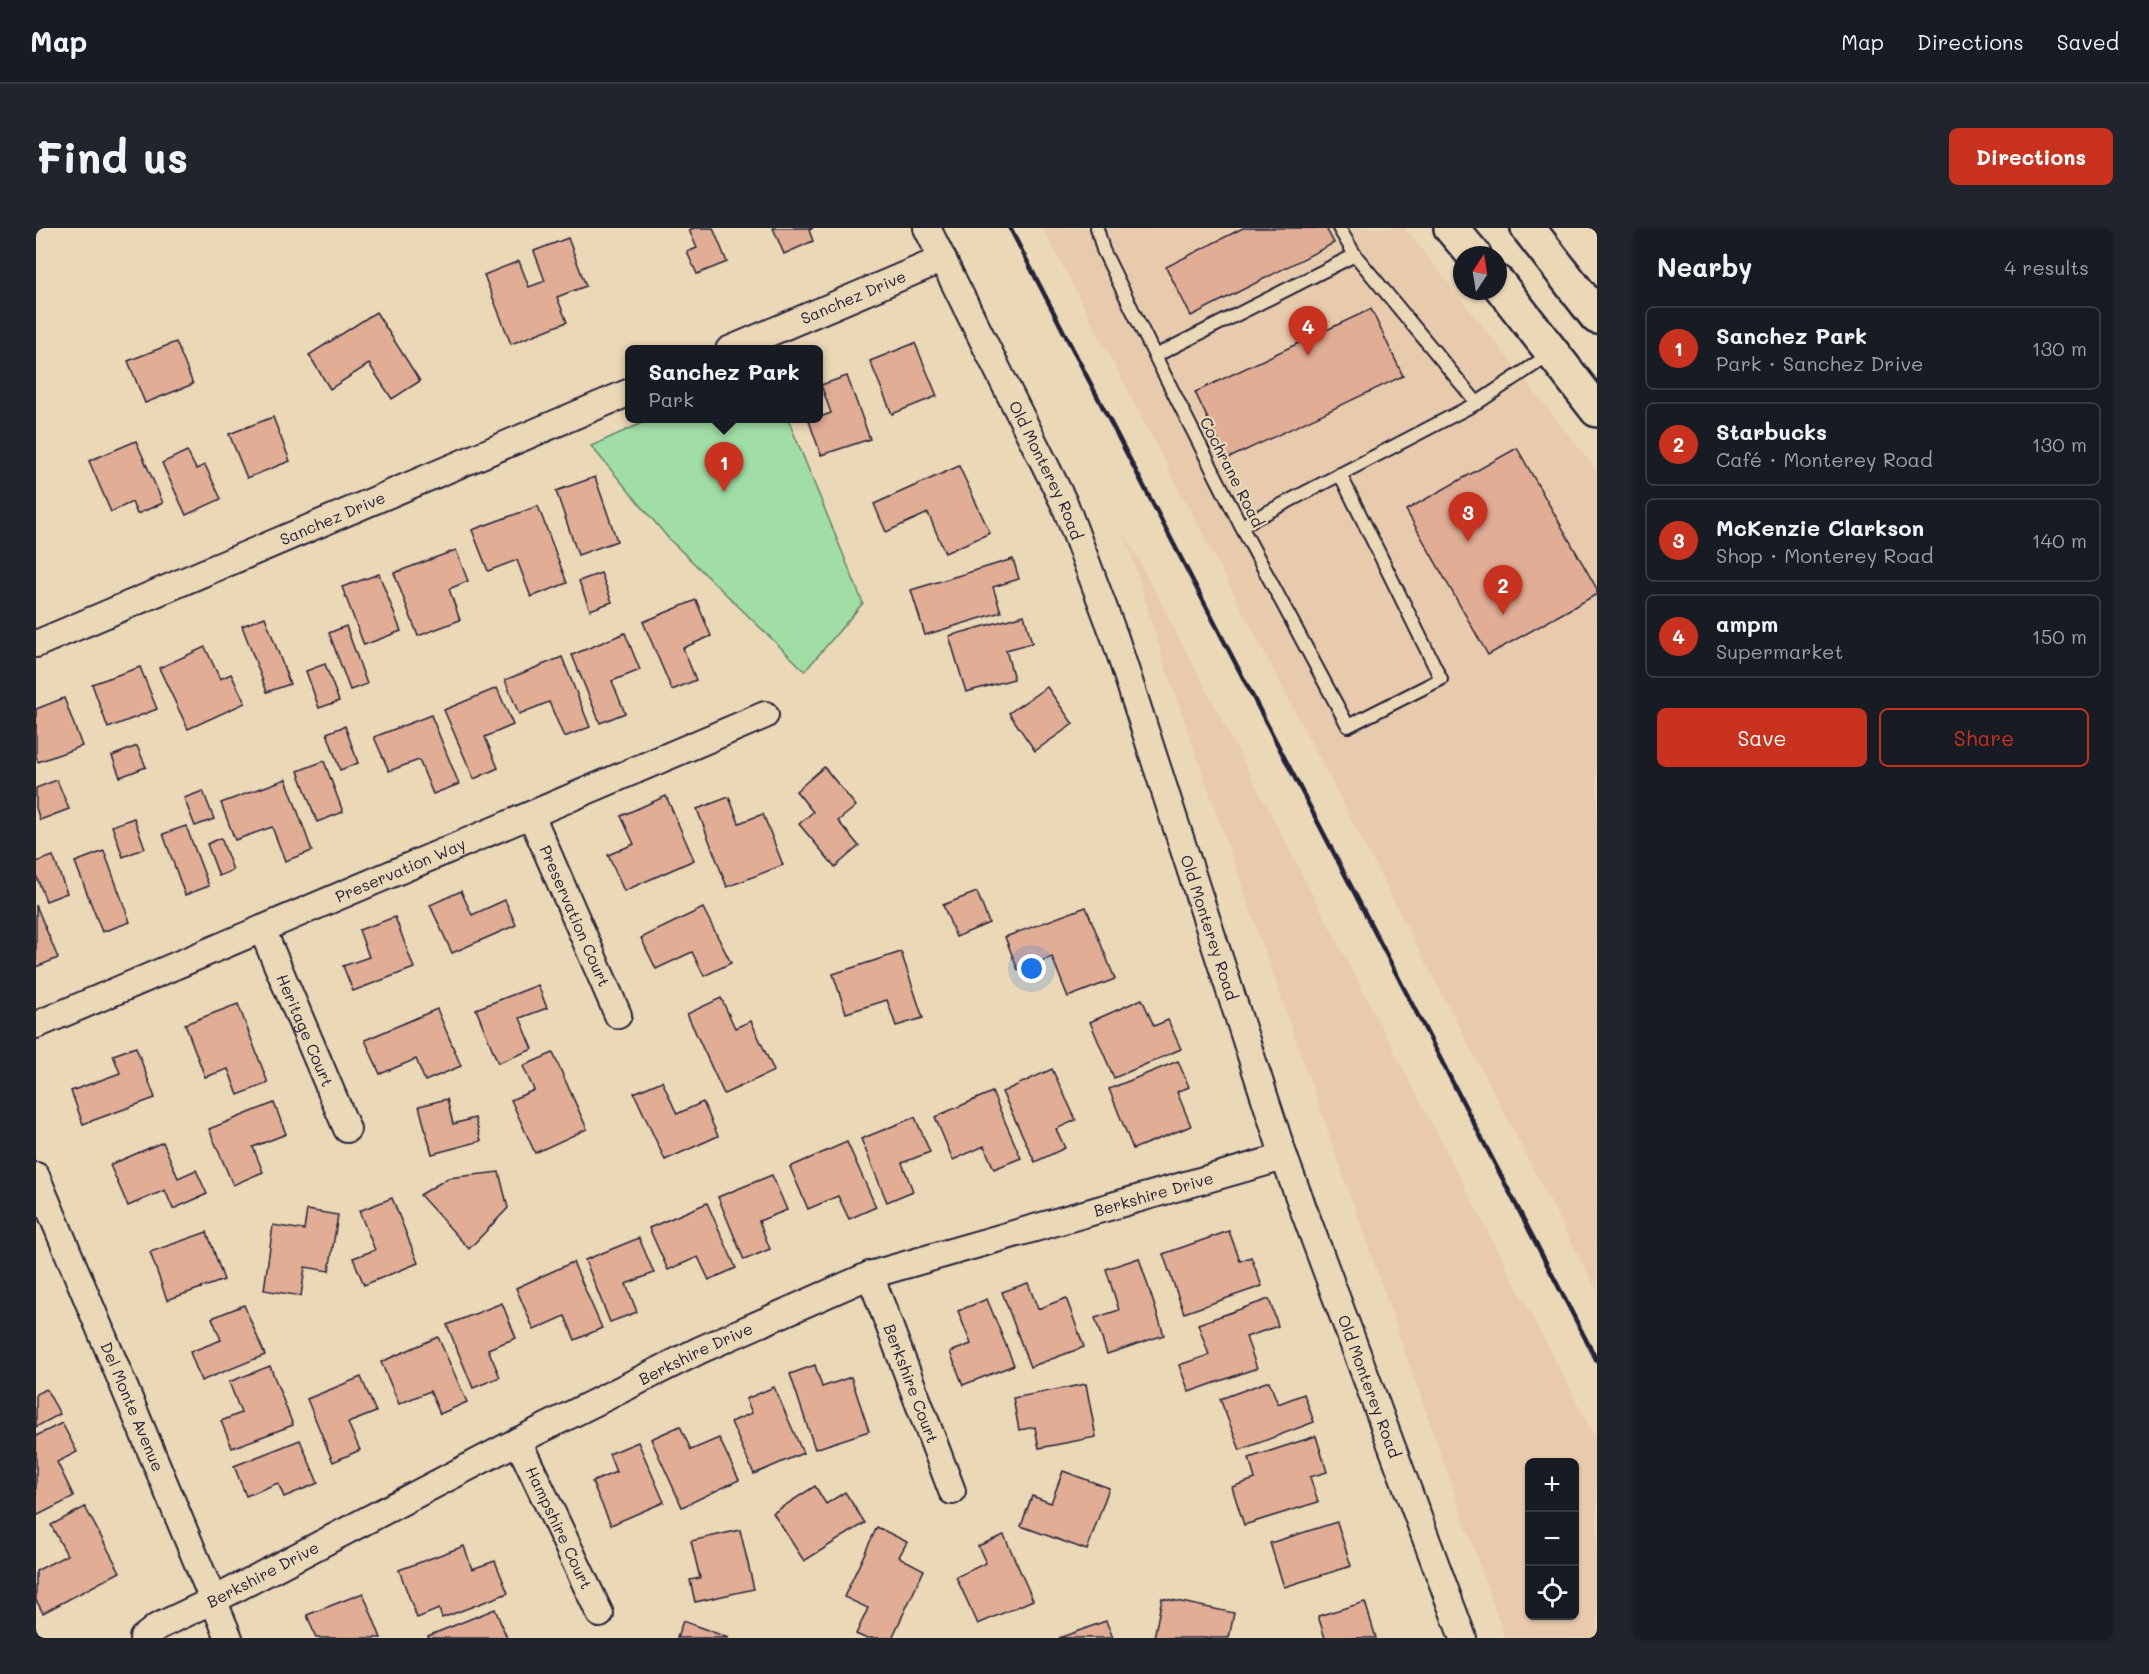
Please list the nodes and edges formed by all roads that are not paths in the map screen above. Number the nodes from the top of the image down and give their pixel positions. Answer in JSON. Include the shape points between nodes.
{"nodes":[{"id":1,"x":927,"y":228,"type":"edge"},
{"id":2,"x":1097,"y":228,"type":"edge"},
{"id":3,"x":1339,"y":228,"type":"edge"},
{"id":4,"x":1451,"y":228,"type":"edge"},
{"id":5,"x":1528,"y":228,"type":"edge"},
{"id":6,"x":1466,"y":246,"type":"edge"},
{"id":7,"x":1355,"y":255,"type":"junction"},
{"id":8,"x":943,"y":259,"type":"junction"},
{"id":9,"x":1507,"y":294,"type":"edge"},
{"id":10,"x":1597,"y":317,"type":"edge"},
{"id":11,"x":741,"y":345,"type":"edge"},
{"id":12,"x":1553,"y":352,"type":"junction"},
{"id":13,"x":1155,"y":356,"type":"junction"},
{"id":14,"x":625,"y":394,"type":"edge"},
{"id":15,"x":1477,"y":403,"type":"junction"},
{"id":16,"x":1597,"y":410,"type":"edge"},
{"id":17,"x":1340,"y":474,"type":"junction"},
{"id":18,"x":1241,"y":526,"type":"junction"},
{"id":19,"x":36,"y":644,"type":"edge"},
{"id":20,"x":765,"y":715,"type":"dead end"},
{"id":21,"x":531,"y":815,"type":"junction"},
{"id":22,"x":262,"y":929,"type":"junction"},
{"id":23,"x":618,"y":1016,"type":"dead end"},
{"id":24,"x":36,"y":1025,"type":"edge"},
{"id":25,"x":347,"y":1129,"type":"dead end"},
{"id":26,"x":1284,"y":1157,"type":"junction"},
{"id":27,"x":36,"y":1176,"type":"edge"},
{"id":28,"x":870,"y":1275,"type":"junction"},
{"id":29,"x":518,"y":1441,"type":"junction"},
{"id":30,"x":952,"y":1491,"type":"dead end"},
{"id":31,"x":213,"y":1600,"type":"junction"},
{"id":32,"x":600,"y":1614,"type":"dead end"},
{"id":33,"x":143,"y":1638,"type":"edge"},
{"id":34,"x":229,"y":1638,"type":"edge"},
{"id":35,"x":1463,"y":1638,"type":"edge"}],
"edges":[{"from":1,"to":8,"type":"street","name":"Old Monterey Road"},
{"from":2,"to":13,"type":"lane","name":"Cochrane Road","via":[[1103,250]]},
{"from":3,"to":7,"type":"lane"},
{"from":4,"to":6,"type":"main road"},
{"from":5,"to":10,"type":"main road"},
{"from":7,"to":13,"type":"lane"},
{"from":7,"to":15,"type":"lane"},
{"from":8,"to":11,"type":"street","name":"Sanchez Drive"},
{"from":8,"to":26,"type":"street","name":"Old Monterey Road","via":[[1065,505],[1115,639]]},
{"from":9,"to":12,"type":"main road"},
{"from":12,"to":15,"type":"lane"},
{"from":12,"to":16,"type":"main road"},
{"from":13,"to":18,"type":"lane","name":"Cochrane Road"},
{"from":14,"to":19,"type":"street","name":"Sanchez Drive"},
{"from":15,"to":17,"type":"lane"},
{"from":17,"to":18,"type":"lane"},
{"from":17,"to":18,"type":"lane","name":"Cochrane Road","via":[[1441,679],[1348,726]]},
{"from":20,"to":21,"type":"street","name":"Preservation Way"},
{"from":21,"to":22,"type":"street","name":"Preservation Way"},
{"from":21,"to":23,"type":"street","name":"Preservation Court"},
{"from":22,"to":24,"type":"street","name":"Preservation Way"},
{"from":22,"to":25,"type":"street","name":"Heritage Court"},
{"from":26,"to":28,"type":"street","name":"Berkshire Drive"},
{"from":26,"to":35,"type":"street","name":"Old Monterey Road"},
{"from":27,"to":31,"type":"street","name":"Del Monte Avenue"},
{"from":28,"to":29,"type":"street","name":"Berkshire Drive","via":[[700,1350]]},
{"from":28,"to":30,"type":"street","name":"Berkshire Court"},
{"from":29,"to":31,"type":"street","name":"Berkshire Drive"},
{"from":29,"to":32,"type":"street","name":"Hampshire Court"},
{"from":31,"to":33,"type":"street","name":"Berkshire Drive"},
{"from":31,"to":34,"type":"street","name":"Del Monte Avenue"}]}
